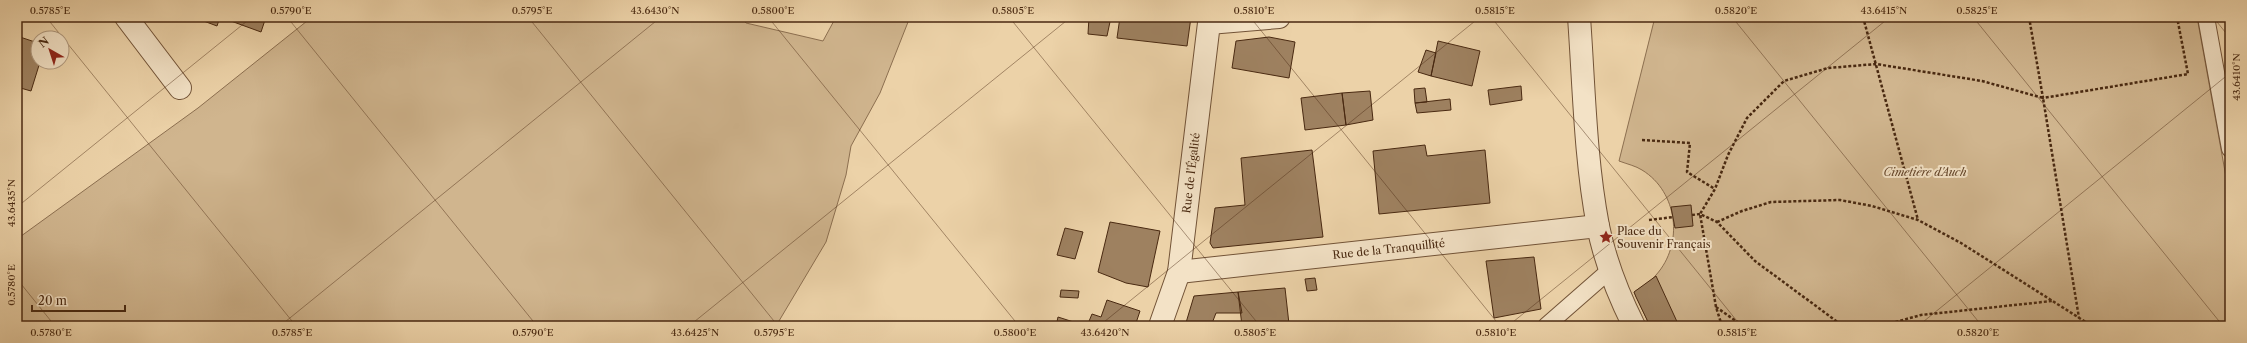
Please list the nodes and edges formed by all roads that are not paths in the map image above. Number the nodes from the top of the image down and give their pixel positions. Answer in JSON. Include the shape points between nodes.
{"nodes":[{"id":1,"x":126,"y":17,"type":"edge"},
{"id":2,"x":1279,"y":17,"type":"edge"},
{"id":3,"x":1579,"y":17,"type":"edge"},
{"id":4,"x":2206,"y":17,"type":"edge"},
{"id":5,"x":1209,"y":20,"type":"edge"},
{"id":6,"x":180,"y":88,"type":"dead end"},
{"id":7,"x":2230,"y":149,"type":"edge"},
{"id":8,"x":1598,"y":226,"type":"junction"},
{"id":9,"x":1610,"y":270,"type":"junction"},
{"id":10,"x":1179,"y":272,"type":"junction"},
{"id":11,"x":1160,"y":326,"type":"edge"},
{"id":12,"x":1546,"y":326,"type":"edge"},
{"id":13,"x":1634,"y":326,"type":"edge"}],
"edges":[{"from":1,"to":6,"type":"street"},
{"from":2,"to":5,"type":"street"},
{"from":3,"to":8,"type":"street","via":[[1590,162]]},
{"from":4,"to":7,"type":"lane"},
{"from":5,"to":10,"type":"street","name":"Rue de l'Égalité"},
{"from":8,"to":9,"type":"street"},
{"from":8,"to":10,"type":"street","name":"Rue de la Tranquillité"},
{"from":9,"to":12,"type":"lane"},
{"from":9,"to":13,"type":"street","via":[[1621,301]]},
{"from":10,"to":11,"type":"street","name":"Rue de l'Égalité"}]}
